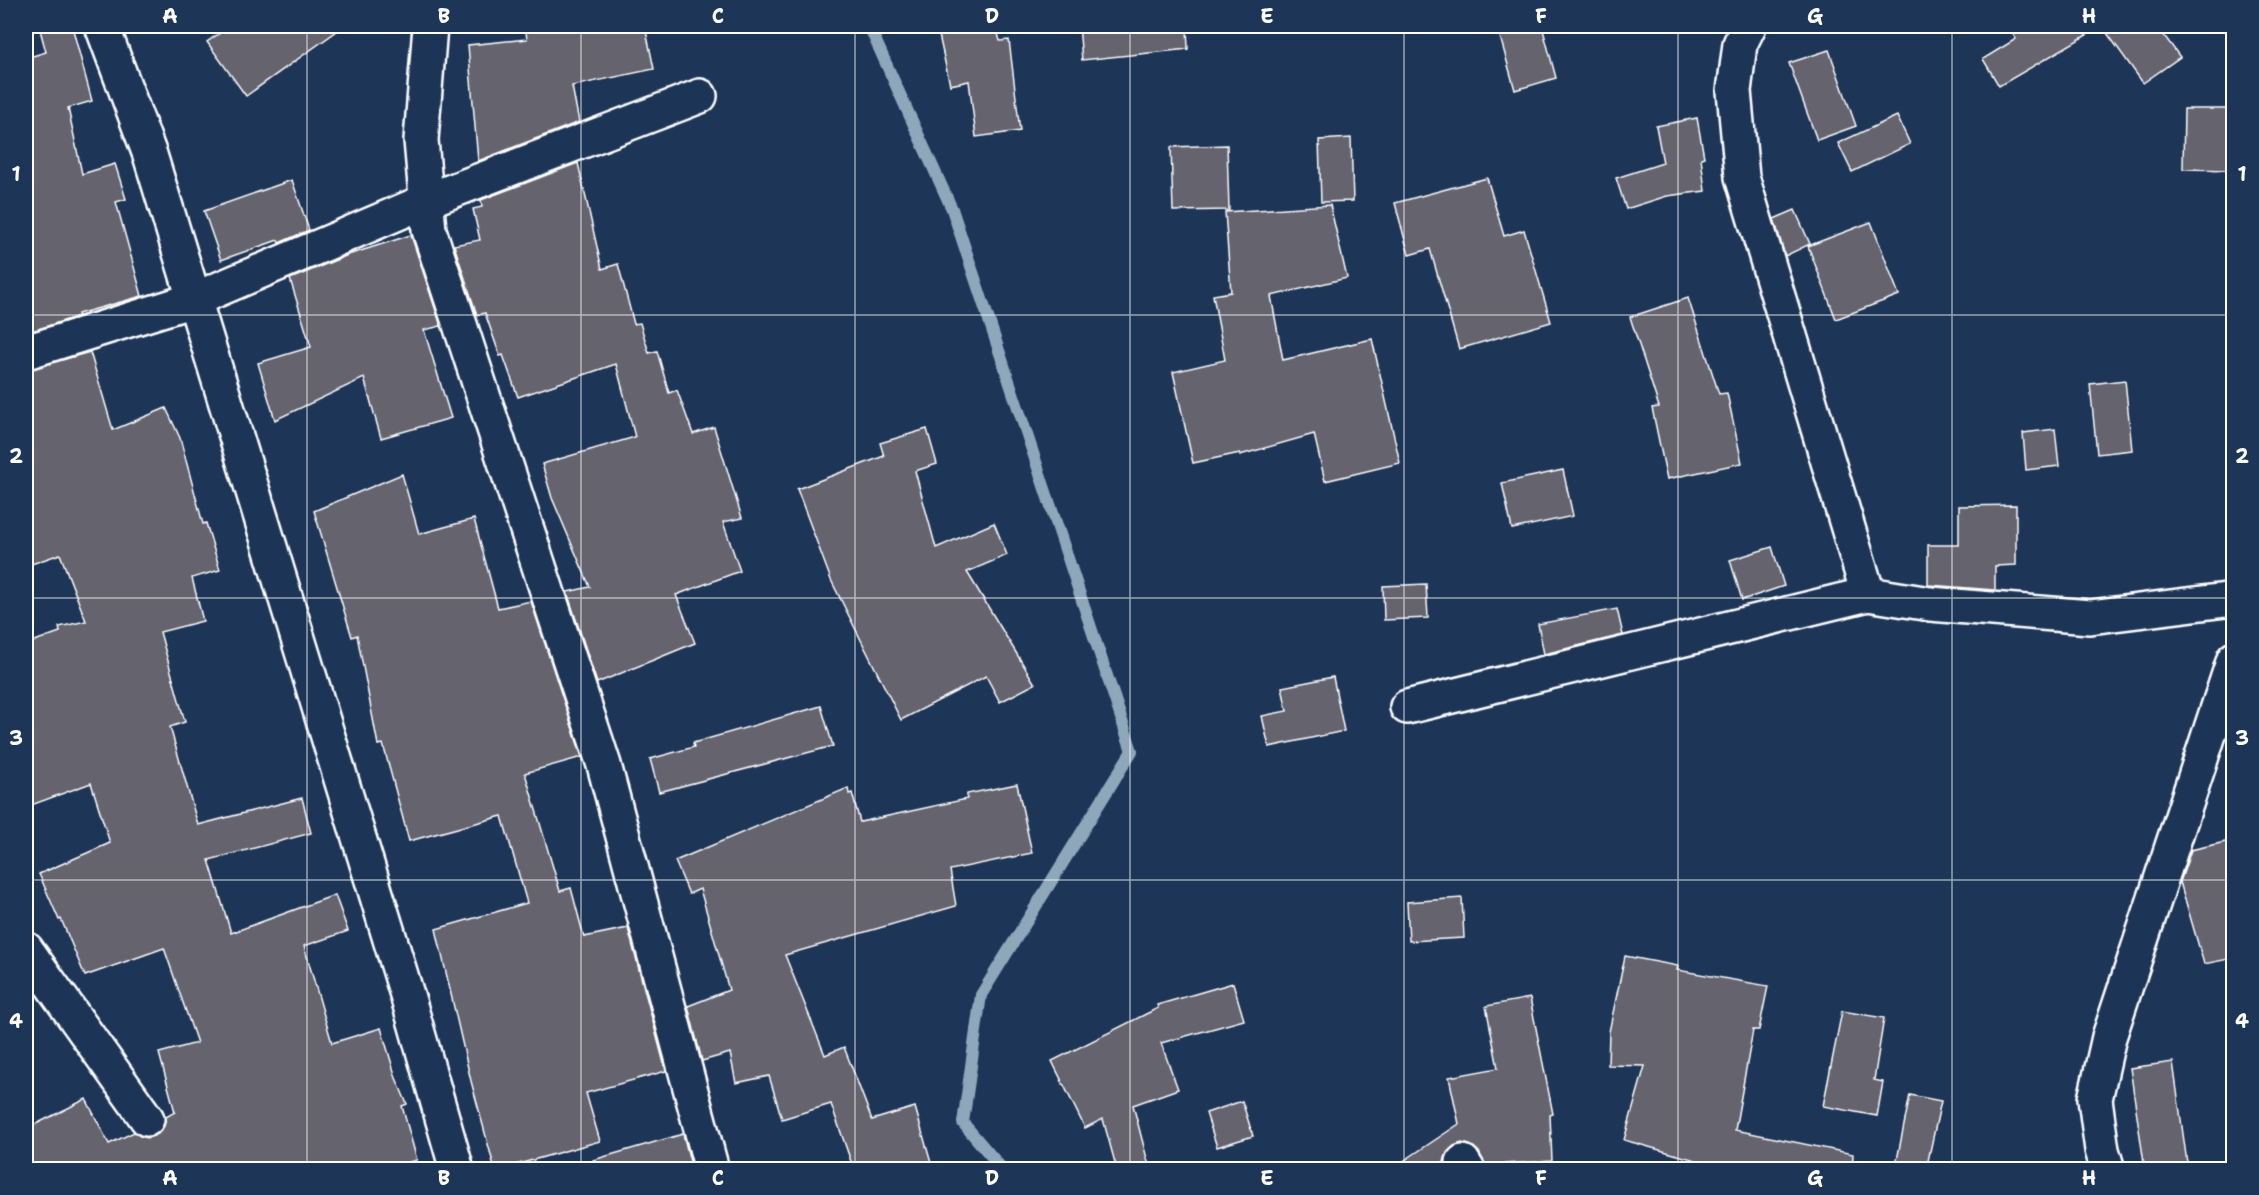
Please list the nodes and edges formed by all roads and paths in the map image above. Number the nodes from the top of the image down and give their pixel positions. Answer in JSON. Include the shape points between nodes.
{"nodes":[{"id":1,"x":102,"y":26,"type":"edge"},
{"id":2,"x":430,"y":26,"type":"edge"},
{"id":3,"x":1749,"y":26,"type":"edge"},
{"id":4,"x":700,"y":96,"type":"dead end"},
{"id":5,"x":426,"y":201,"type":"junction"},
{"id":6,"x":193,"y":300,"type":"junction"},
{"id":7,"x":26,"y":352,"type":"edge"},
{"id":8,"x":1868,"y":594,"type":"junction"},
{"id":9,"x":2234,"y":599,"type":"edge"},
{"id":10,"x":2234,"y":659,"type":"edge"},
{"id":11,"x":2221,"y":698,"type":"junction"},
{"id":12,"x":1407,"y":707,"type":"dead end"},
{"id":13,"x":2234,"y":733,"type":"edge"},
{"id":14,"x":26,"y":949,"type":"edge"},
{"id":15,"x":147,"y":1119,"type":"dead end"},
{"id":16,"x":457,"y":1170,"type":"edge"},
{"id":17,"x":712,"y":1170,"type":"edge"},
{"id":18,"x":2108,"y":1170,"type":"edge"}],
"edges":[{"from":1,"to":6,"type":"street","via":[[150,155]]},
{"from":2,"to":5,"type":"street","via":[[421,140]]},
{"from":3,"to":8,"type":"street","via":[[1740,44],[1734,91],[1742,177]]},
{"from":4,"to":5,"type":"street"},
{"from":5,"to":6,"type":"street"},
{"from":5,"to":17,"type":"street","via":[[429,230],[603,765]]},
{"from":6,"to":7,"type":"street"},
{"from":6,"to":16,"type":"street"},
{"from":8,"to":9,"type":"street","via":[[1930,604],[2090,617]]},
{"from":8,"to":12,"type":"street"},
{"from":10,"to":11,"type":"street"},
{"from":11,"to":13,"type":"street"},
{"from":11,"to":18,"type":"street","via":[[2109,1037],[2094,1099]]},
{"from":14,"to":15,"type":"street"}]}
